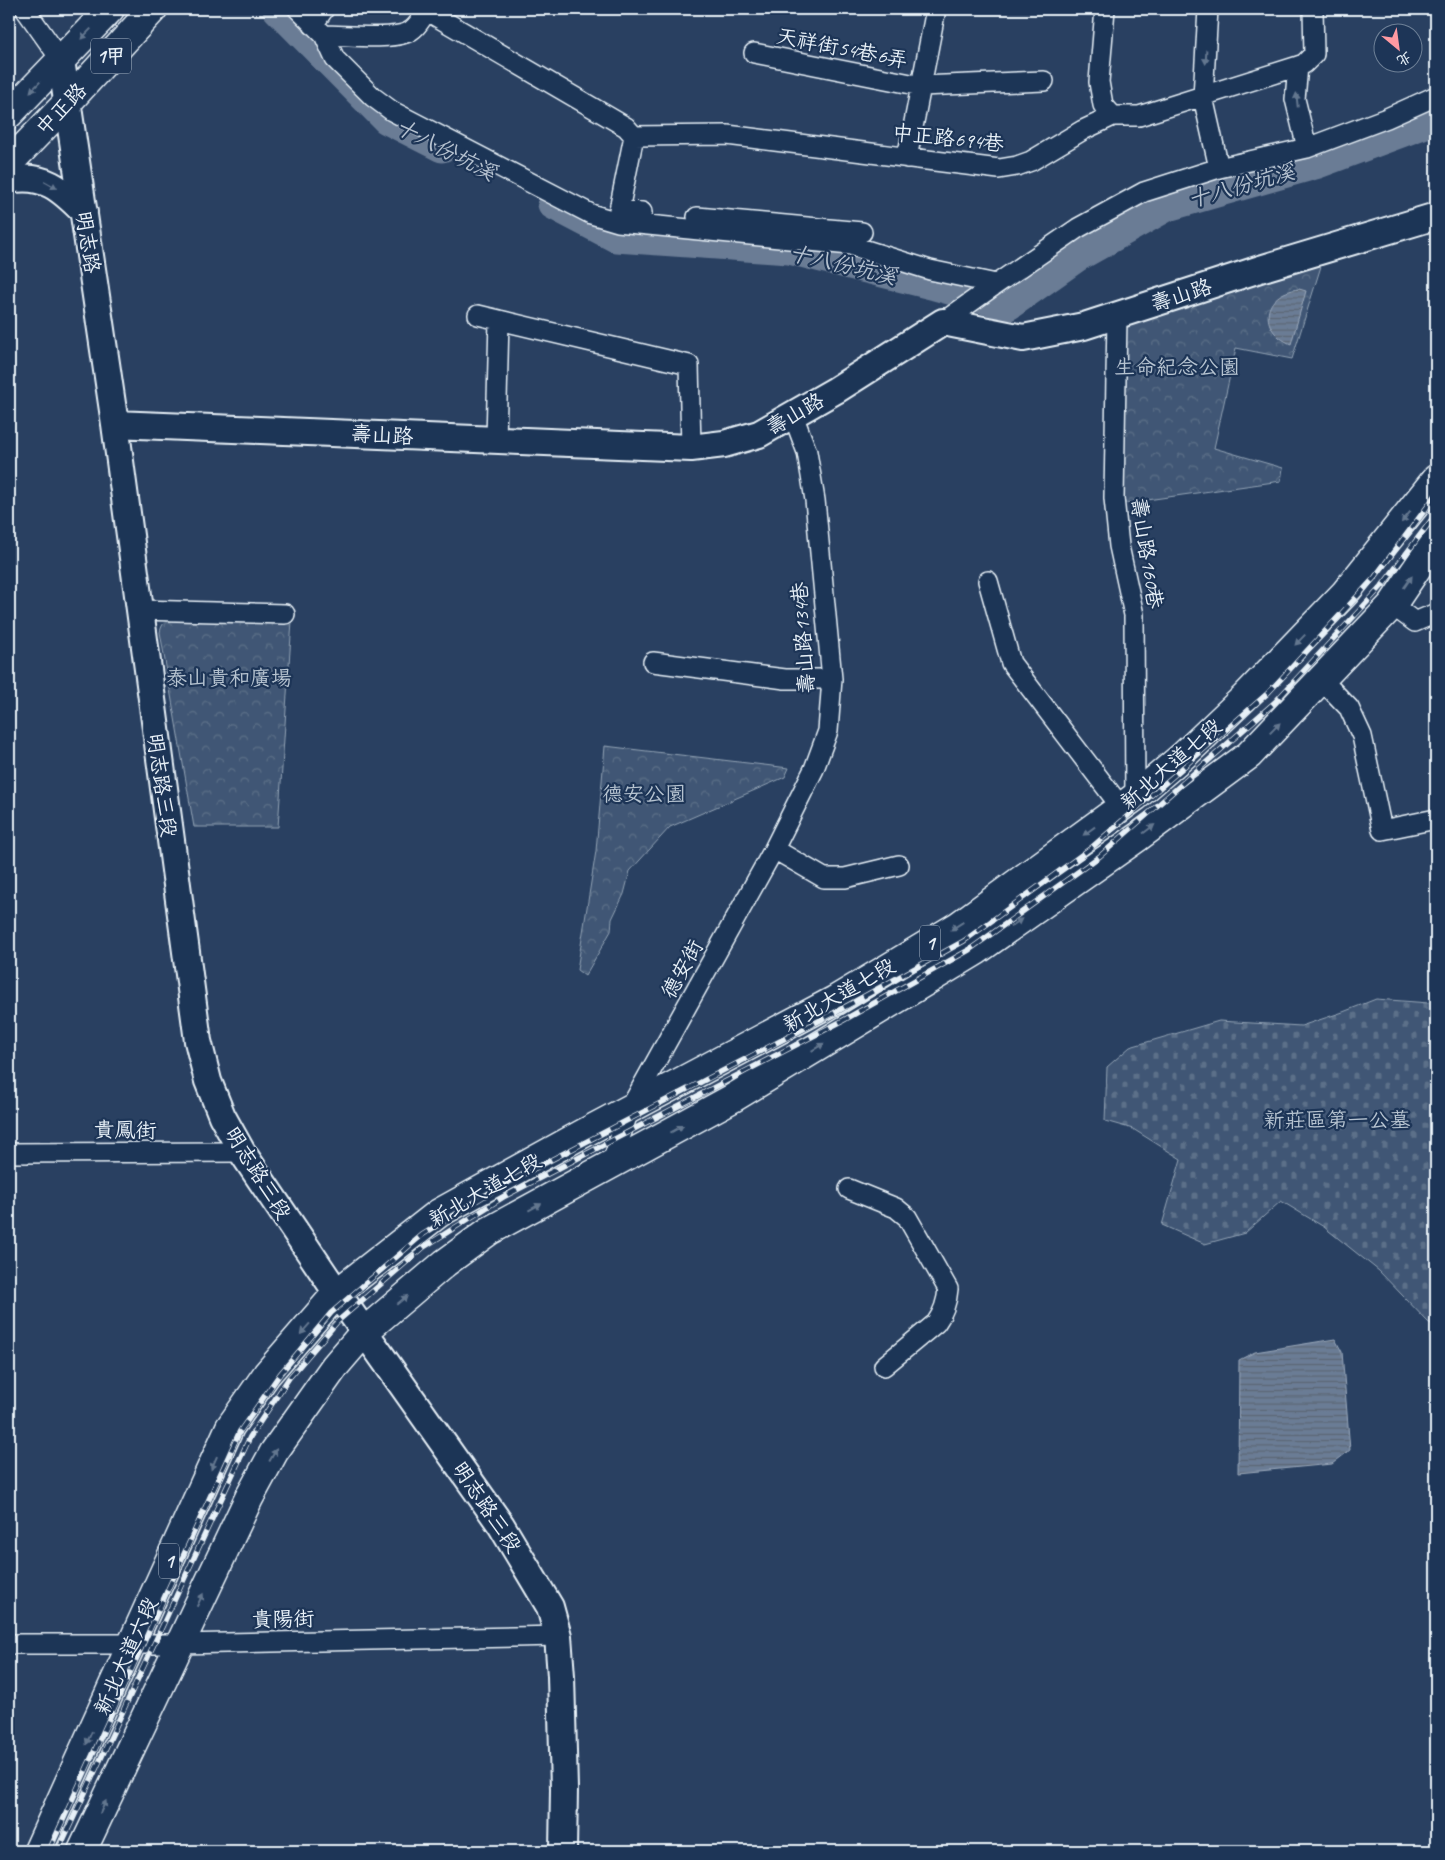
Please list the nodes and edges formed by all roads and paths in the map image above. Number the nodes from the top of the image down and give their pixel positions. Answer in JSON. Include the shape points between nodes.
{"nodes":[{"id":1,"x":25,"y":9,"type":"edge"},
{"id":2,"x":110,"y":9,"type":"edge"},
{"id":3,"x":154,"y":9,"type":"edge"},
{"id":4,"x":298,"y":9,"type":"edge"},
{"id":5,"x":324,"y":9,"type":"edge"},
{"id":6,"x":936,"y":9,"type":"edge"},
{"id":7,"x":1105,"y":9,"type":"edge"},
{"id":8,"x":1208,"y":9,"type":"edge"},
{"id":9,"x":1313,"y":9,"type":"edge"},
{"id":10,"x":425,"y":10,"type":"edge"},
{"id":11,"x":319,"y":30,"type":"junction"},
{"id":12,"x":754,"y":53,"type":"dead end"},
{"id":13,"x":61,"y":60,"type":"junction"},
{"id":14,"x":1298,"y":66,"type":"junction"},
{"id":15,"x":1044,"y":81,"type":"dead end"},
{"id":16,"x":921,"y":86,"type":"junction"},
{"id":17,"x":1436,"y":96,"type":"edge"},
{"id":18,"x":1203,"y":97,"type":"junction"},
{"id":19,"x":67,"y":103,"type":"junction"},
{"id":20,"x":9,"y":114,"type":"edge"},
{"id":21,"x":1113,"y":116,"type":"junction"},
{"id":22,"x":634,"y":136,"type":"junction"},
{"id":23,"x":1307,"y":148,"type":"junction"},
{"id":24,"x":907,"y":158,"type":"junction"},
{"id":25,"x":9,"y":163,"type":"edge"},
{"id":26,"x":1219,"y":168,"type":"junction"},
{"id":27,"x":9,"y":180,"type":"edge"},
{"id":28,"x":84,"y":212,"type":"junction"},
{"id":29,"x":1436,"y":216,"type":"edge"},
{"id":30,"x":862,"y":232,"type":"dead end"},
{"id":31,"x":995,"y":284,"type":"junction"},
{"id":32,"x":478,"y":315,"type":"dead end"},
{"id":33,"x":1118,"y":316,"type":"junction"},
{"id":34,"x":947,"y":319,"type":"junction"},
{"id":35,"x":499,"y":320,"type":"junction"},
{"id":36,"x":793,"y":415,"type":"junction"},
{"id":37,"x":115,"y":424,"type":"junction"},
{"id":38,"x":496,"y":440,"type":"junction"},
{"id":39,"x":691,"y":448,"type":"junction"},
{"id":40,"x":1436,"y":479,"type":"edge"},
{"id":41,"x":1436,"y":540,"type":"edge"},
{"id":42,"x":988,"y":581,"type":"dead end"},
{"id":43,"x":1392,"y":605,"type":"junction"},
{"id":44,"x":139,"y":610,"type":"junction"},
{"id":45,"x":1436,"y":613,"type":"edge"},
{"id":46,"x":285,"y":614,"type":"dead end"},
{"id":47,"x":652,"y":662,"type":"dead end"},
{"id":48,"x":832,"y":679,"type":"junction"},
{"id":49,"x":1322,"y":680,"type":"junction"},
{"id":50,"x":1128,"y":802,"type":"junction"},
{"id":51,"x":1436,"y":819,"type":"edge"},
{"id":52,"x":774,"y":849,"type":"junction"},
{"id":53,"x":899,"y":865,"type":"dead end"},
{"id":54,"x":629,"y":1110,"type":"junction"},
{"id":55,"x":242,"y":1152,"type":"junction"},
{"id":56,"x":9,"y":1153,"type":"edge"},
{"id":57,"x":611,"y":1166,"type":"junction"},
{"id":58,"x":849,"y":1190,"type":"dead end"},
{"id":59,"x":337,"y":1292,"type":"junction"},
{"id":60,"x":365,"y":1331,"type":"junction"},
{"id":61,"x":884,"y":1366,"type":"dead end"},
{"id":62,"x":558,"y":1636,"type":"junction"},
{"id":63,"x":9,"y":1644,"type":"edge"},
{"id":64,"x":132,"y":1644,"type":"junction"},
{"id":65,"x":179,"y":1644,"type":"junction"},
{"id":66,"x":38,"y":1851,"type":"edge"},
{"id":67,"x":82,"y":1851,"type":"edge"},
{"id":68,"x":563,"y":1851,"type":"edge"}],
"edges":[{"from":1,"to":13,"type":"street"},
{"from":2,"to":13,"type":"main road","name":"中正路","number":"1甲","one_way":true},
{"from":3,"to":19,"type":"main road","name":"中正路","number":"1甲"},
{"from":4,"to":11,"type":"street"},
{"from":5,"to":11,"type":"street"},
{"from":6,"to":16,"type":"street"},
{"from":7,"to":21,"type":"street","via":[[1099,82],[1103,105]]},
{"from":8,"to":18,"type":"street","one_way":true},
{"from":9,"to":14,"type":"street","via":[[1314,54]]},
{"from":10,"to":11,"type":"street","via":[[418,24],[407,33],[392,36]]},
{"from":10,"to":22,"type":"street","via":[[626,127]]},
{"from":11,"to":31,"type":"street","via":[[335,59],[392,111],[591,214],[618,222],[850,244],[930,270]]},
{"from":12,"to":16,"type":"street","name":"天祥街54巷6弄"},
{"from":13,"to":19,"type":"main road","name":"明志路"},
{"from":13,"to":20,"type":"main road","name":"中正路","number":"1甲","one_way":true},
{"from":14,"to":18,"type":"street","name":"中正路694巷"},
{"from":23,"to":14,"type":"street","one_way":true,"via":[[1295,99]]},
{"from":15,"to":16,"type":"street","name":"天祥街54巷6弄"},
{"from":16,"to":24,"type":"street"},
{"from":17,"to":23,"type":"street"},
{"from":18,"to":21,"type":"street","name":"中正路694巷","via":[[1139,116]]},
{"from":18,"to":26,"type":"street"},
{"from":19,"to":25,"type":"main road","name":"中正路","number":"1甲"},
{"from":19,"to":28,"type":"main road","name":"明志路"},
{"from":21,"to":24,"type":"street","name":"中正路694巷","via":[[1017,166],[1000,169]]},
{"from":22,"to":24,"type":"street","name":"中正路694巷","via":[[727,135]]},
{"from":22,"to":30,"type":"street","via":[[619,210]]},
{"from":23,"to":26,"type":"street"},
{"from":26,"to":31,"type":"street","via":[[1144,192],[1078,228]]},
{"from":27,"to":28,"type":"main road","one_way":true,"via":[[24,177],[45,182],[64,193]]},
{"from":28,"to":37,"type":"main road","name":"明志路"},
{"from":29,"to":33,"type":"main road","name":"壽山路"},
{"from":31,"to":34,"type":"street"},
{"from":32,"to":35,"type":"street"},
{"from":33,"to":34,"type":"main road","name":"壽山路","via":[[1023,338]]},
{"from":33,"to":50,"type":"street","name":"壽山路160巷","via":[[1114,498],[1119,546],[1134,615]]},
{"from":34,"to":36,"type":"main road","name":"壽山路"},
{"from":35,"to":38,"type":"street"},
{"from":35,"to":39,"type":"street","via":[[689,365]]},
{"from":36,"to":39,"type":"main road","name":"壽山路","via":[[759,434],[724,444]]},
{"from":36,"to":48,"type":"street","name":"壽山路134巷","via":[[807,452],[815,500]]},
{"from":37,"to":38,"type":"main road","name":"壽山路"},
{"from":37,"to":44,"type":"main road","name":"明志路三段"},
{"from":38,"to":39,"type":"main road","name":"壽山路"},
{"from":40,"to":50,"type":"main road","name":"新北大道七段","number":"1","one_way":true,"via":[[1346,593],[1244,698]]},
{"from":43,"to":41,"type":"main road","name":"新北大道七段","number":"1","one_way":true},
{"from":42,"to":50,"type":"street","via":[[1011,663]]},
{"from":43,"to":45,"type":"street","via":[[1415,622]]},
{"from":43,"to":49,"type":"main road","name":"新北大道七段","number":"1"},
{"from":44,"to":46,"type":"street"},
{"from":44,"to":55,"type":"main road","name":"明志路三段","via":[[198,1041],[208,1081]]},
{"from":47,"to":48,"type":"street","via":[[785,680]]},
{"from":48,"to":52,"type":"street","name":"壽山路134巷","via":[[828,731],[814,769]]},
{"from":49,"to":51,"type":"street","via":[[1349,708],[1362,736],[1382,830]]},
{"from":57,"to":49,"type":"main road","name":"新北大道七段","number":"1","one_way":true,"via":[[733,1098],[976,951],[1249,755]]},
{"from":50,"to":54,"type":"main road","name":"新北大道七段","number":"1","one_way":true,"via":[[958,926],[835,1000]]},
{"from":52,"to":53,"type":"street","via":[[824,878],[845,878]]},
{"from":52,"to":54,"type":"street","name":"德安街"},
{"from":54,"to":57,"type":"street","name":"德安街"},
{"from":54,"to":59,"type":"main road","name":"新北大道七段","number":"1","via":[[439,1213]]},
{"from":55,"to":56,"type":"street","name":"貴鳳街"},
{"from":55,"to":59,"type":"main road","name":"明志路三段"},
{"from":60,"to":57,"type":"main road","name":"新北大道七段","number":"1","one_way":true,"via":[[445,1263],[489,1232]]},
{"from":58,"to":61,"type":"street","via":[[896,1208],[907,1217],[948,1289],[948,1301],[936,1323]]},
{"from":59,"to":60,"type":"main road","name":"明志路三段"},
{"from":59,"to":64,"type":"main road","name":"新北大道六段","number":"1","one_way":true,"via":[[267,1374],[230,1427]]},
{"from":60,"to":62,"type":"main road","name":"明志路三段","via":[[501,1525],[550,1607]]},
{"from":65,"to":60,"type":"main road","name":"新北大道六段","number":"1","one_way":true,"via":[[274,1452]]},
{"from":62,"to":65,"type":"street","name":"貴陽街"},
{"from":62,"to":68,"type":"main road","name":"明志路三段"},
{"from":63,"to":64,"type":"street","name":"貴陽街"},
{"from":64,"to":65,"type":"street","name":"貴陽街"},
{"from":64,"to":66,"type":"main road","name":"新北大道六段","number":"1","one_way":true},
{"from":67,"to":65,"type":"main road","name":"新北大道六段","number":"1","one_way":true}]}
